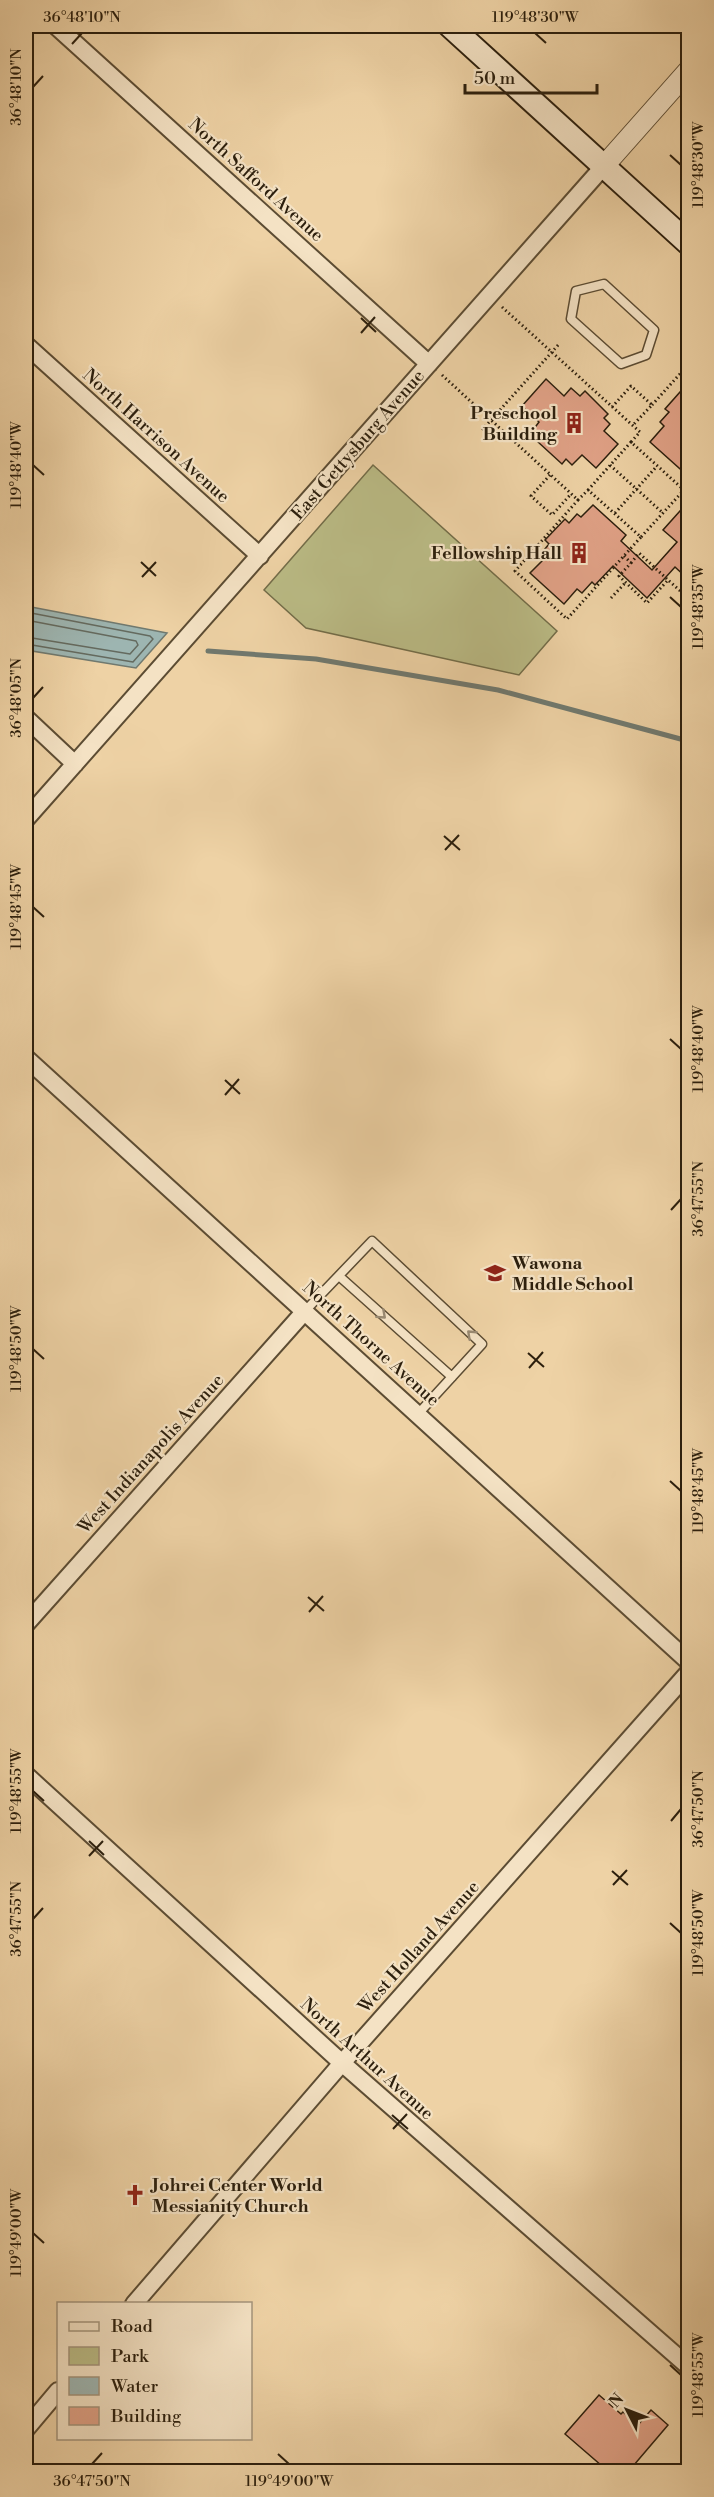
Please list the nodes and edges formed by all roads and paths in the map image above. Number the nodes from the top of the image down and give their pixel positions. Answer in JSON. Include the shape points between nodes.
{"nodes":[{"id":1,"x":56,"y":26,"type":"edge"},
{"id":2,"x":450,"y":26,"type":"edge"},
{"id":3,"x":688,"y":71,"type":"edge"},
{"id":4,"x":603,"y":167,"type":"junction"},
{"id":5,"x":688,"y":243,"type":"edge"},
{"id":6,"x":576,"y":291,"type":"joint"},
{"id":7,"x":490,"y":296,"type":"junction"},
{"id":8,"x":560,"y":344,"type":"dead end"},
{"id":9,"x":26,"y":345,"type":"edge"},
{"id":10,"x":552,"y":353,"type":"junction"},
{"id":11,"x":429,"y":364,"type":"junction"},
{"id":12,"x":688,"y":365,"type":"edge"},
{"id":13,"x":652,"y":405,"type":"junction"},
{"id":14,"x":612,"y":407,"type":"junction"},
{"id":15,"x":491,"y":421,"type":"junction"},
{"id":16,"x":633,"y":426,"type":"junction"},
{"id":17,"x":482,"y":430,"type":"dead end"},
{"id":18,"x":631,"y":442,"type":"junction"},
{"id":19,"x":610,"y":465,"type":"junction"},
{"id":20,"x":657,"y":466,"type":"junction"},
{"id":21,"x":550,"y":475,"type":"junction"},
{"id":22,"x":688,"y":485,"type":"edge"},
{"id":23,"x":636,"y":489,"type":"junction"},
{"id":24,"x":588,"y":490,"type":"junction"},
{"id":25,"x":684,"y":490,"type":"junction"},
{"id":26,"x":570,"y":494,"type":"junction"},
{"id":27,"x":578,"y":500,"type":"junction"},
{"id":28,"x":663,"y":513,"type":"junction"},
{"id":29,"x":614,"y":514,"type":"junction"},
{"id":30,"x":641,"y":537,"type":"junction"},
{"id":31,"x":260,"y":556,"type":"junction"},
{"id":32,"x":624,"y":556,"type":"junction"},
{"id":33,"x":631,"y":563,"type":"junction"},
{"id":34,"x":668,"y":580,"type":"junction"},
{"id":35,"x":626,"y":582,"type":"junction"},
{"id":36,"x":612,"y":598,"type":"dead end"},
{"id":37,"x":688,"y":598,"type":"edge"},
{"id":38,"x":26,"y":718,"type":"edge"},
{"id":39,"x":75,"y":764,"type":"junction"},
{"id":40,"x":26,"y":819,"type":"edge"},
{"id":41,"x":26,"y":1058,"type":"edge"},
{"id":42,"x":339,"y":1276,"type":"junction"},
{"id":43,"x":305,"y":1311,"type":"junction"},
{"id":44,"x":452,"y":1377,"type":"junction"},
{"id":45,"x":418,"y":1414,"type":"junction"},
{"id":46,"x":26,"y":1624,"type":"edge"},
{"id":47,"x":688,"y":1661,"type":"edge"},
{"id":48,"x":688,"y":1673,"type":"edge"},
{"id":49,"x":26,"y":1775,"type":"edge"},
{"id":50,"x":342,"y":2063,"type":"junction"},
{"id":51,"x":136,"y":2302,"type":"edge"},
{"id":52,"x":688,"y":2366,"type":"edge"},
{"id":53,"x":57,"y":2392,"type":"edge"},
{"id":54,"x":26,"y":2429,"type":"edge"}],
"edges":[{"from":1,"to":11,"type":"street","name":"North Safford Avenue"},
{"from":2,"to":4,"type":"main road"},
{"from":3,"to":4,"type":"street","name":"East Gettysburg Avenue"},
{"from":4,"to":5,"type":"main road"},
{"from":4,"to":7,"type":"street","name":"East Gettysburg Avenue"},
{"from":6,"to":6,"type":"lane","via":[[571,319],[621,364],[646,355],[654,330],[604,284]]},
{"from":7,"to":10,"type":"path"},
{"from":7,"to":11,"type":"street","name":"East Gettysburg Avenue"},
{"from":8,"to":10,"type":"path"},
{"from":9,"to":31,"type":"street","name":"North Harrison Avenue"},
{"from":10,"to":14,"type":"path"},
{"from":10,"to":15,"type":"path"},
{"from":11,"to":15,"type":"path"},
{"from":11,"to":31,"type":"street","name":"East Gettysburg Avenue"},
{"from":12,"to":13,"type":"path"},
{"from":13,"to":14,"type":"path","via":[[631,386]]},
{"from":13,"to":16,"type":"path"},
{"from":14,"to":16,"type":"path"},
{"from":15,"to":17,"type":"path"},
{"from":15,"to":21,"type":"path"},
{"from":16,"to":18,"type":"path","via":[[640,432]]},
{"from":18,"to":19,"type":"path"},
{"from":18,"to":20,"type":"path"},
{"from":19,"to":23,"type":"path"},
{"from":19,"to":24,"type":"path"},
{"from":20,"to":23,"type":"path"},
{"from":20,"to":25,"type":"path"},
{"from":21,"to":26,"type":"path"},
{"from":21,"to":26,"type":"path","via":[[531,496],[552,515]]},
{"from":22,"to":25,"type":"path"},
{"from":23,"to":28,"type":"path"},
{"from":23,"to":29,"type":"path"},
{"from":24,"to":27,"type":"path"},
{"from":24,"to":29,"type":"path"},
{"from":25,"to":28,"type":"path"},
{"from":26,"to":27,"type":"path"},
{"from":27,"to":32,"type":"path","via":[[515,571],[567,618]]},
{"from":28,"to":30,"type":"path"},
{"from":29,"to":30,"type":"path"},
{"from":30,"to":32,"type":"path"},
{"from":31,"to":39,"type":"street","name":"East Gettysburg Avenue"},
{"from":32,"to":33,"type":"path"},
{"from":33,"to":34,"type":"path","via":[[639,554]]},
{"from":33,"to":35,"type":"path","via":[[619,576]]},
{"from":34,"to":35,"type":"path","via":[[648,603]]},
{"from":34,"to":37,"type":"path"},
{"from":35,"to":36,"type":"path"},
{"from":38,"to":39,"type":"street"},
{"from":39,"to":40,"type":"street","name":"East Gettysburg Avenue"},
{"from":41,"to":43,"type":"street","name":"North Thorne Avenue"},
{"from":42,"to":43,"type":"lane"},
{"from":42,"to":44,"type":"lane","one_way":true},
{"from":44,"to":42,"type":"lane","one_way":true,"via":[[482,1344],[372,1241]]},
{"from":43,"to":45,"type":"street","name":"North Thorne Avenue"},
{"from":43,"to":46,"type":"street","name":"West Indianapolis Avenue"},
{"from":44,"to":45,"type":"lane"},
{"from":45,"to":47,"type":"street","name":"North Thorne Avenue"},
{"from":48,"to":50,"type":"street","name":"West Holland Avenue"},
{"from":49,"to":50,"type":"street","name":"North Arthur Avenue"},
{"from":50,"to":51,"type":"street","name":"West Holland Avenue"},
{"from":50,"to":52,"type":"street","name":"North Arthur Avenue"},
{"from":53,"to":54,"type":"street"}]}
